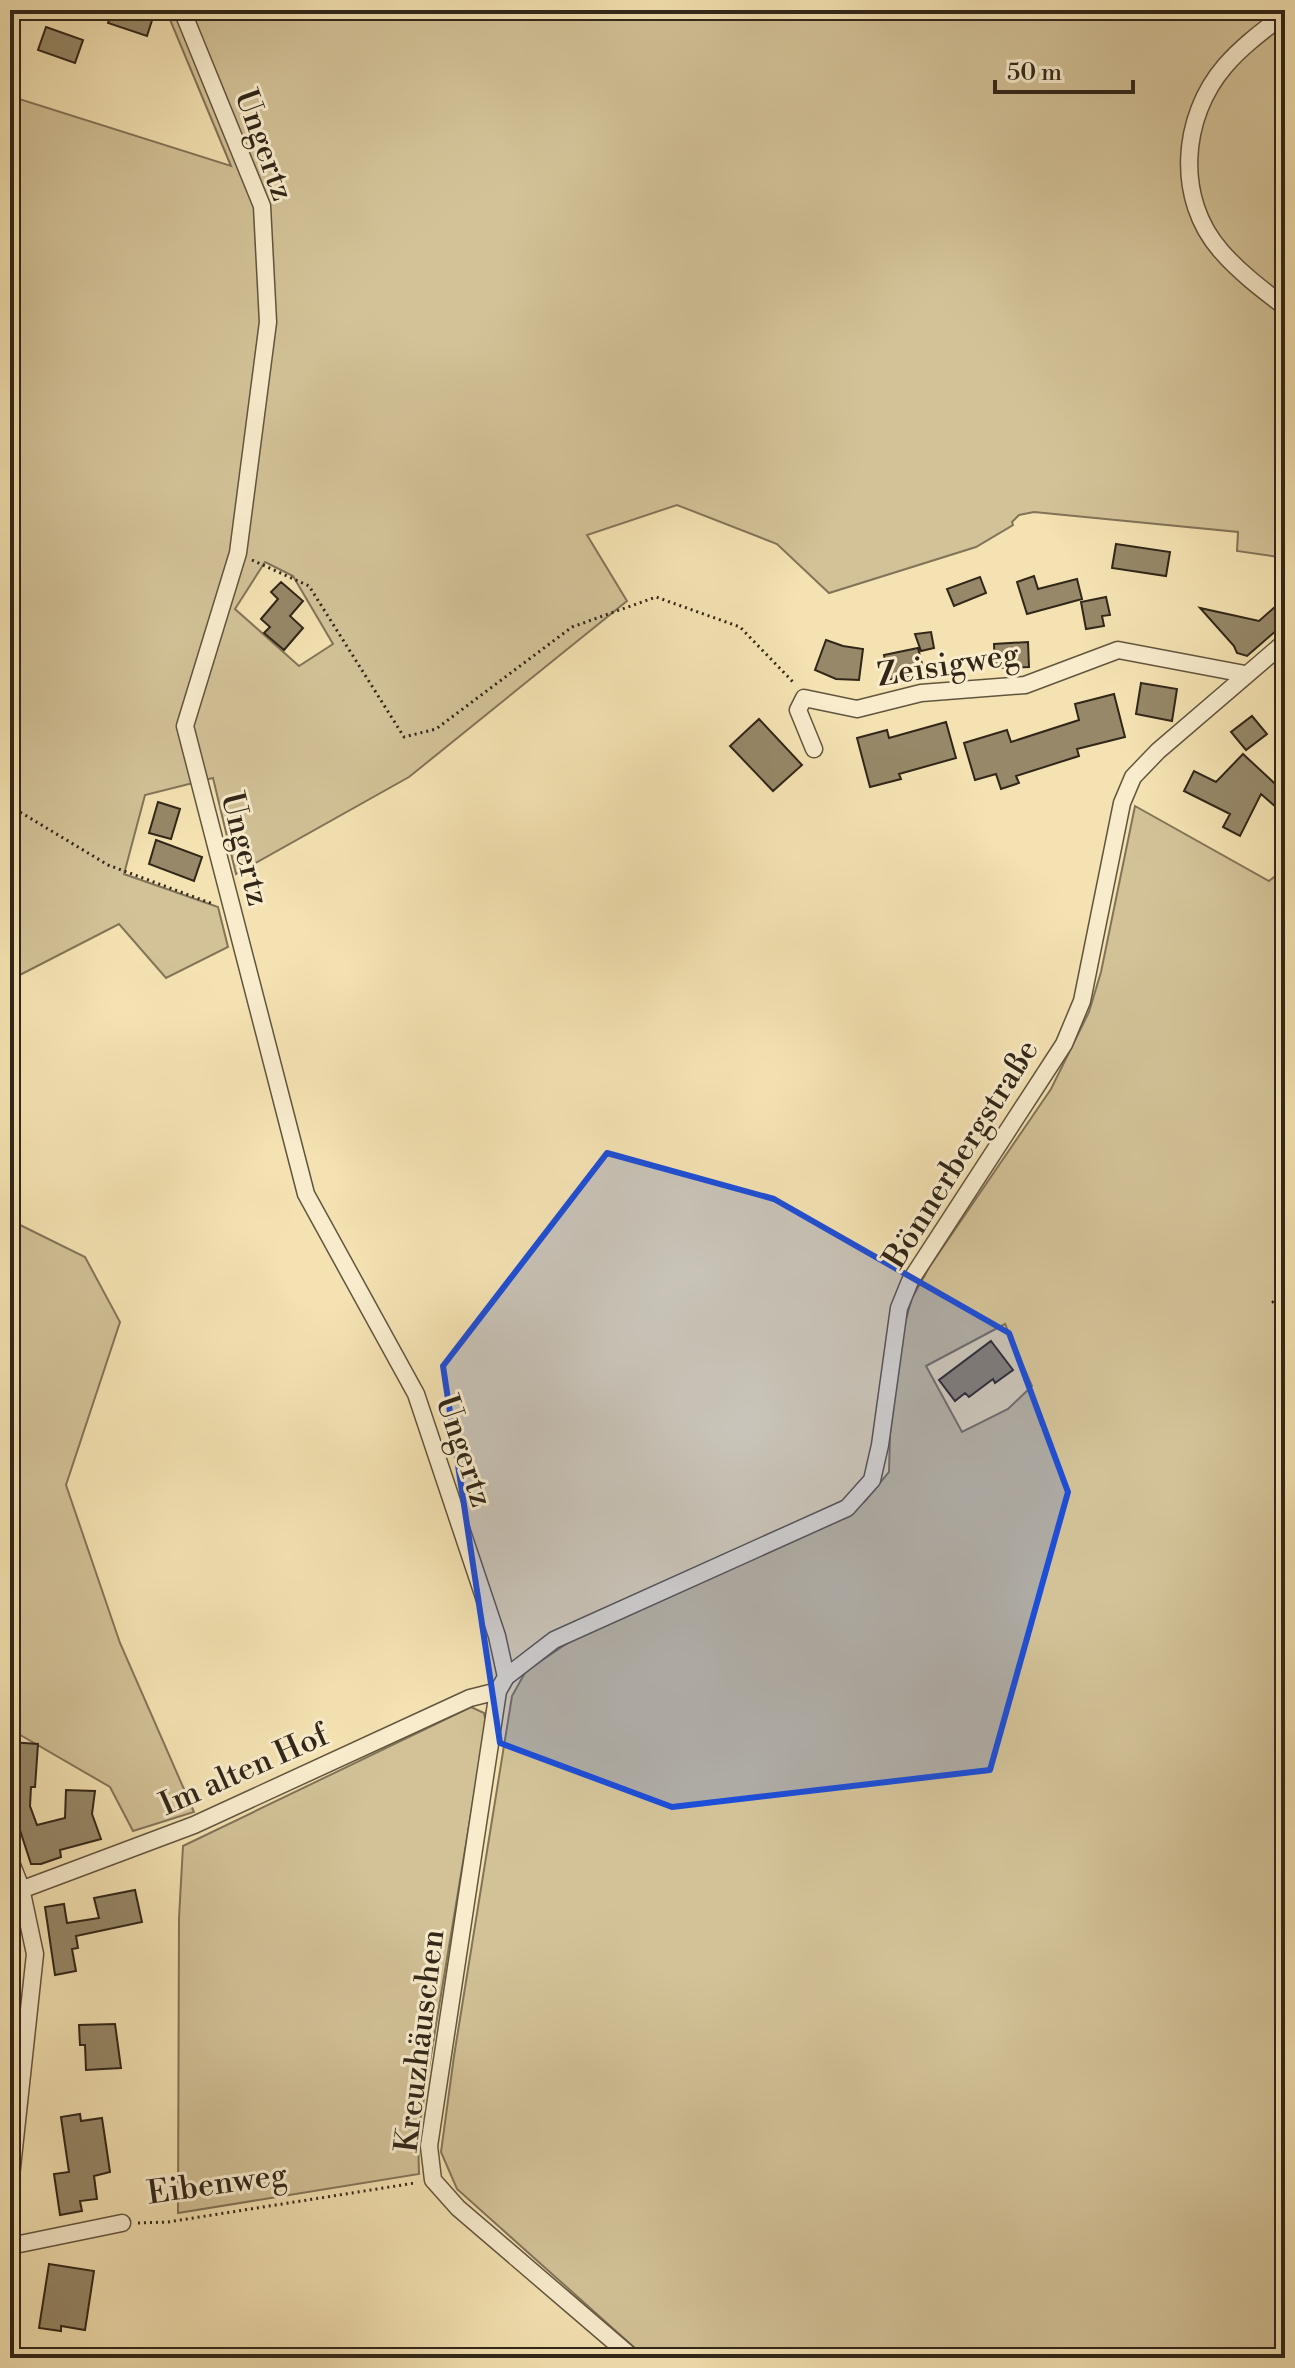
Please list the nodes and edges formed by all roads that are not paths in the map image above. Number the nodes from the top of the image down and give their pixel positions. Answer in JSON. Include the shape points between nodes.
{"nodes":[{"id":1,"x":182,"y":10,"type":"edge"},
{"id":2,"x":1285,"y":14,"type":"edge"},
{"id":3,"x":1285,"y":307,"type":"edge"},
{"id":4,"x":1285,"y":642,"type":"edge"},
{"id":5,"x":1245,"y":674,"type":"junction"},
{"id":6,"x":814,"y":749,"type":"dead end"},
{"id":7,"x":502,"y":1684,"type":"junction"},
{"id":8,"x":10,"y":1860,"type":"edge"},
{"id":9,"x":15,"y":1891,"type":"edge"},
{"id":10,"x":10,"y":2186,"type":"edge"},
{"id":11,"x":122,"y":2223,"type":"road end"},
{"id":12,"x":10,"y":2246,"type":"edge"},
{"id":13,"x":633,"y":2358,"type":"edge"}],
"edges":[{"from":1,"to":7,"type":"street","name":"Ungertz","via":[[262,206],[268,322],[238,553],[185,726],[306,1194],[416,1394],[497,1636]]},
{"from":2,"to":3,"type":"street","via":[[1242,48],[1216,79],[1197,116],[1189,169],[1201,222],[1220,251]]},
{"from":4,"to":5,"type":"street","name":"Bönnerbergstraße"},
{"from":5,"to":6,"type":"street","name":"Zeisigweg","via":[[1118,650],[1025,685],[921,693],[857,709],[804,698],[798,710]]},
{"from":5,"to":7,"type":"street","name":"Bönnerbergstraße","via":[[1133,777],[1122,803],[1082,1001],[1064,1044],[917,1270],[899,1308],[872,1480],[847,1508],[554,1640]]},
{"from":7,"to":9,"type":"street","name":"Im alten Hof","via":[[194,1825]]},
{"from":7,"to":13,"type":"street","name":"Kreuzhäuschen","via":[[429,2146],[433,2180],[458,2208]]},
{"from":8,"to":9,"type":"street"},
{"from":9,"to":10,"type":"street","via":[[35,1954]]},
{"from":11,"to":12,"type":"street","name":"Eibenweg"}]}
